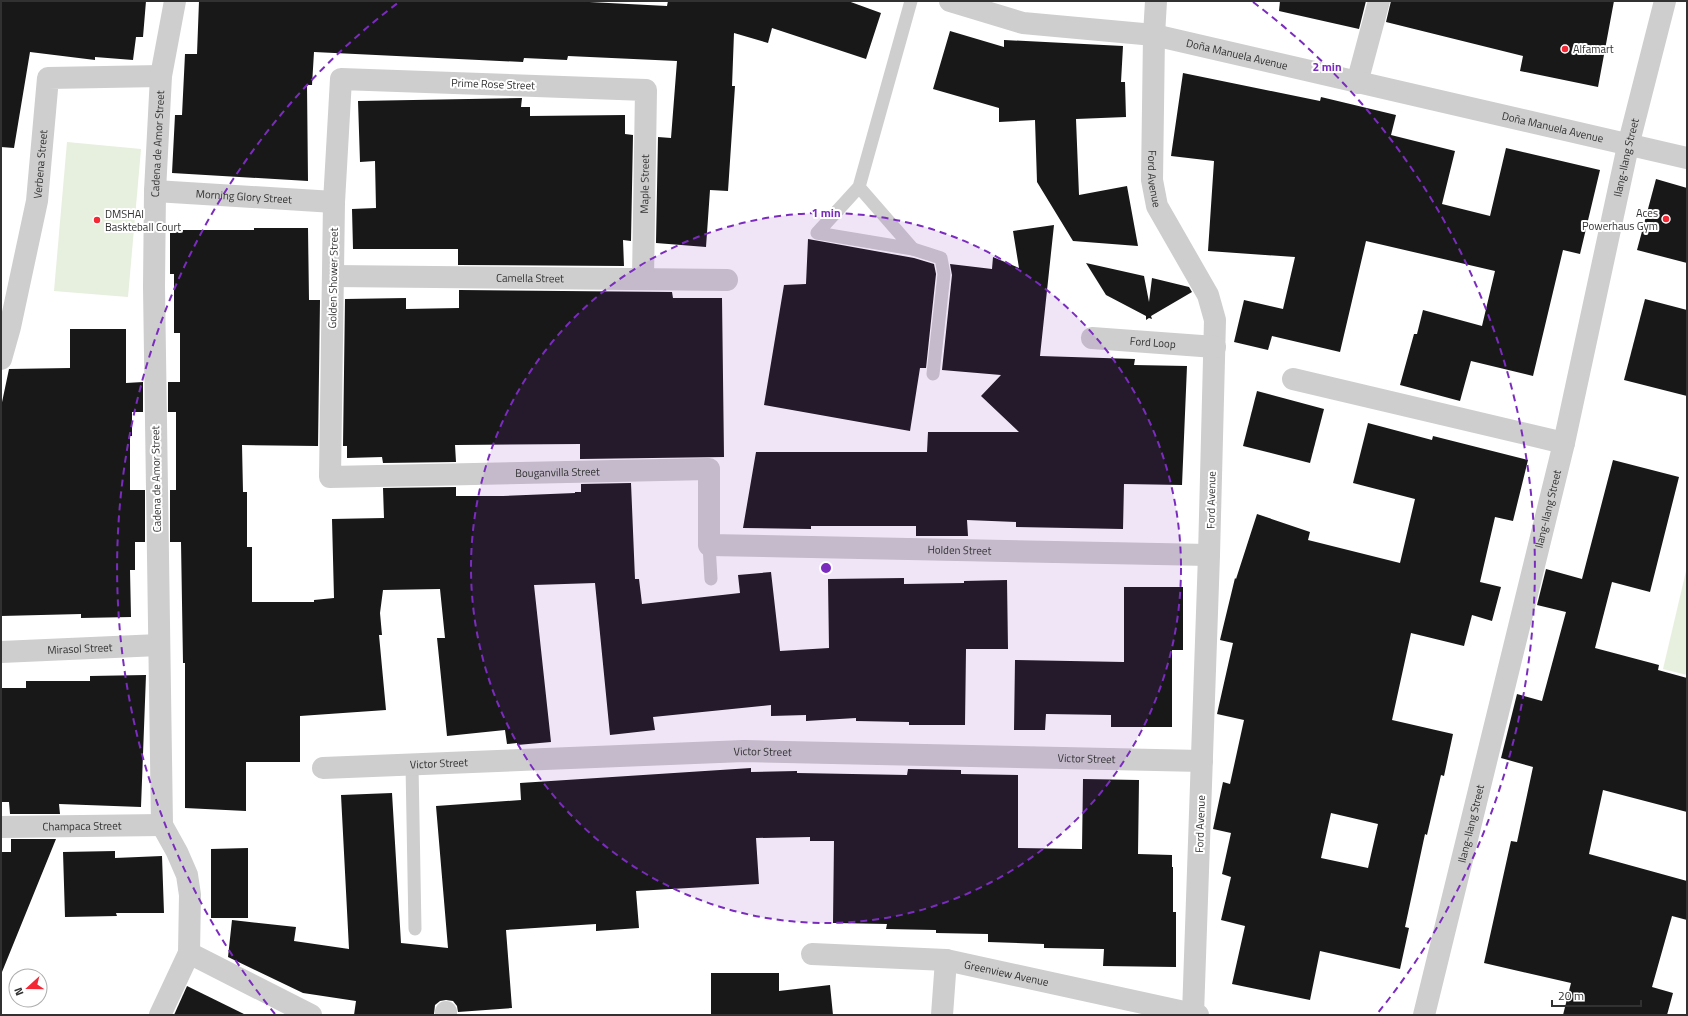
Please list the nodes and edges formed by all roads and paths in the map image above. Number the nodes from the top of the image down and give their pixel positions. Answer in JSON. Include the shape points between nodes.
{"nodes":[{"id":1,"x":175,"y":1,"type":"edge"},
{"id":2,"x":910,"y":1,"type":"edge"},
{"id":3,"x":950,"y":1,"type":"edge"},
{"id":4,"x":1156,"y":1,"type":"edge"},
{"id":5,"x":1379,"y":1,"type":"edge"},
{"id":6,"x":1665,"y":1,"type":"edge"},
{"id":7,"x":1154,"y":35,"type":"junction"},
{"id":8,"x":161,"y":76,"type":"junction"},
{"id":9,"x":341,"y":79,"type":"joint"},
{"id":10,"x":1357,"y":83,"type":"junction"},
{"id":11,"x":646,"y":90,"type":"joint"},
{"id":12,"x":1628,"y":146,"type":"junction"},
{"id":13,"x":1687,"y":158,"type":"edge"},
{"id":14,"x":859,"y":187,"type":"junction"},
{"id":15,"x":155,"y":191,"type":"junction"},
{"id":16,"x":334,"y":202,"type":"junction"},
{"id":17,"x":913,"y":249,"type":"junction"},
{"id":18,"x":333,"y":276,"type":"junction"},
{"id":19,"x":643,"y":278,"type":"junction"},
{"id":20,"x":727,"y":280,"type":"dead end"},
{"id":21,"x":1092,"y":338,"type":"dead end"},
{"id":22,"x":1215,"y":347,"type":"junction"},
{"id":23,"x":1,"y":359,"type":"edge"},
{"id":24,"x":933,"y":374,"type":"dead end"},
{"id":25,"x":1293,"y":379,"type":"dead end"},
{"id":26,"x":1564,"y":443,"type":"junction"},
{"id":27,"x":330,"y":477,"type":"joint"},
{"id":28,"x":709,"y":544,"type":"junction"},
{"id":29,"x":1209,"y":555,"type":"junction"},
{"id":30,"x":710,"y":579,"type":"dead end"},
{"id":31,"x":160,"y":644,"type":"junction"},
{"id":32,"x":1,"y":652,"type":"edge"},
{"id":33,"x":1202,"y":760,"type":"junction"},
{"id":34,"x":412,"y":765,"type":"junction"},
{"id":35,"x":323,"y":768,"type":"dead end"},
{"id":36,"x":162,"y":825,"type":"junction"},
{"id":37,"x":1,"y":828,"type":"edge"},
{"id":38,"x":415,"y":929,"type":"dead end"},
{"id":39,"x":189,"y":953,"type":"junction"},
{"id":40,"x":812,"y":954,"type":"dead end"},
{"id":41,"x":946,"y":960,"type":"junction"},
{"id":42,"x":1132,"y":1008,"type":"edge"},
{"id":43,"x":1196,"y":1014,"type":"edge"},
{"id":44,"x":160,"y":1015,"type":"edge"},
{"id":45,"x":311,"y":1015,"type":"edge"},
{"id":46,"x":942,"y":1015,"type":"edge"},
{"id":47,"x":1424,"y":1015,"type":"edge"}],
"edges":[{"from":1,"to":8,"type":"street","name":"Cadena de Amor Street"},
{"from":2,"to":14,"type":"lane"},
{"from":3,"to":7,"type":"street","name":"Doña Manuela Avenue","via":[[1023,23]]},
{"from":4,"to":7,"type":"street","name":"Ford Avenue"},
{"from":5,"to":10,"type":"street"},
{"from":6,"to":12,"type":"street","name":"Ilang-Ilang Street"},
{"from":7,"to":10,"type":"street","name":"Doña Manuela Avenue"},
{"from":7,"to":22,"type":"street","name":"Ford Avenue","via":[[1152,180],[1157,206],[1208,295],[1215,320]]},
{"from":8,"to":15,"type":"street","name":"Cadena de Amor Street"},
{"from":8,"to":23,"type":"street","name":"Verbena Street","via":[[48,78],[37,201]]},
{"from":9,"to":11,"type":"street","name":"Prime Rose Street"},
{"from":9,"to":16,"type":"street","name":"Golden Shower Street"},
{"from":10,"to":12,"type":"street","name":"Doña Manuela Avenue"},
{"from":11,"to":19,"type":"street","name":"Maple Street"},
{"from":12,"to":13,"type":"street","name":"Doña Manuela Avenue"},
{"from":12,"to":26,"type":"street","name":"Ilang-Ilang Street"},
{"from":14,"to":17,"type":"lane"},
{"from":14,"to":17,"type":"lane","via":[[817,233]]},
{"from":15,"to":16,"type":"street","name":"Morning Glory Street"},
{"from":15,"to":31,"type":"street","name":"Cadena de Amor Street","via":[[154,287]]},
{"from":16,"to":18,"type":"street","name":"Golden Shower Street"},
{"from":17,"to":24,"type":"lane","via":[[941,258],[944,274]]},
{"from":18,"to":19,"type":"street","name":"Camella Street"},
{"from":18,"to":27,"type":"street","name":"Golden Shower Street"},
{"from":19,"to":20,"type":"street","name":"Camella Street"},
{"from":21,"to":22,"type":"street","name":"Ford Loop"},
{"from":22,"to":29,"type":"street","name":"Ford Avenue"},
{"from":25,"to":26,"type":"street"},
{"from":26,"to":47,"type":"street","name":"Ilang-Ilang Street"},
{"from":27,"to":28,"type":"street","name":"Bouganvilla Street","via":[[709,469]]},
{"from":28,"to":29,"type":"street","name":"Holden Street"},
{"from":28,"to":30,"type":"lane"},
{"from":29,"to":33,"type":"street","name":"Ford Avenue"},
{"from":31,"to":32,"type":"street","name":"Mirasol Street"},
{"from":31,"to":36,"type":"street","name":"Cadena de Amor Street"},
{"from":33,"to":34,"type":"street","name":"Victor Street","via":[[744,752]]},
{"from":33,"to":43,"type":"street","name":"Ford Avenue"},
{"from":34,"to":35,"type":"street","name":"Victor Street"},
{"from":34,"to":38,"type":"lane"},
{"from":36,"to":37,"type":"street","name":"Champaca Street"},
{"from":36,"to":39,"type":"street","name":"Cadena de Amor Street","via":[[187,875],[190,895]]},
{"from":39,"to":44,"type":"street"},
{"from":39,"to":45,"type":"street"},
{"from":40,"to":41,"type":"street","name":"Greenview Avenue"},
{"from":41,"to":42,"type":"street","name":"Greenview Avenue"},
{"from":41,"to":46,"type":"street"},
{"from":42,"to":43,"type":"street","name":"Greenview Avenue"}]}
